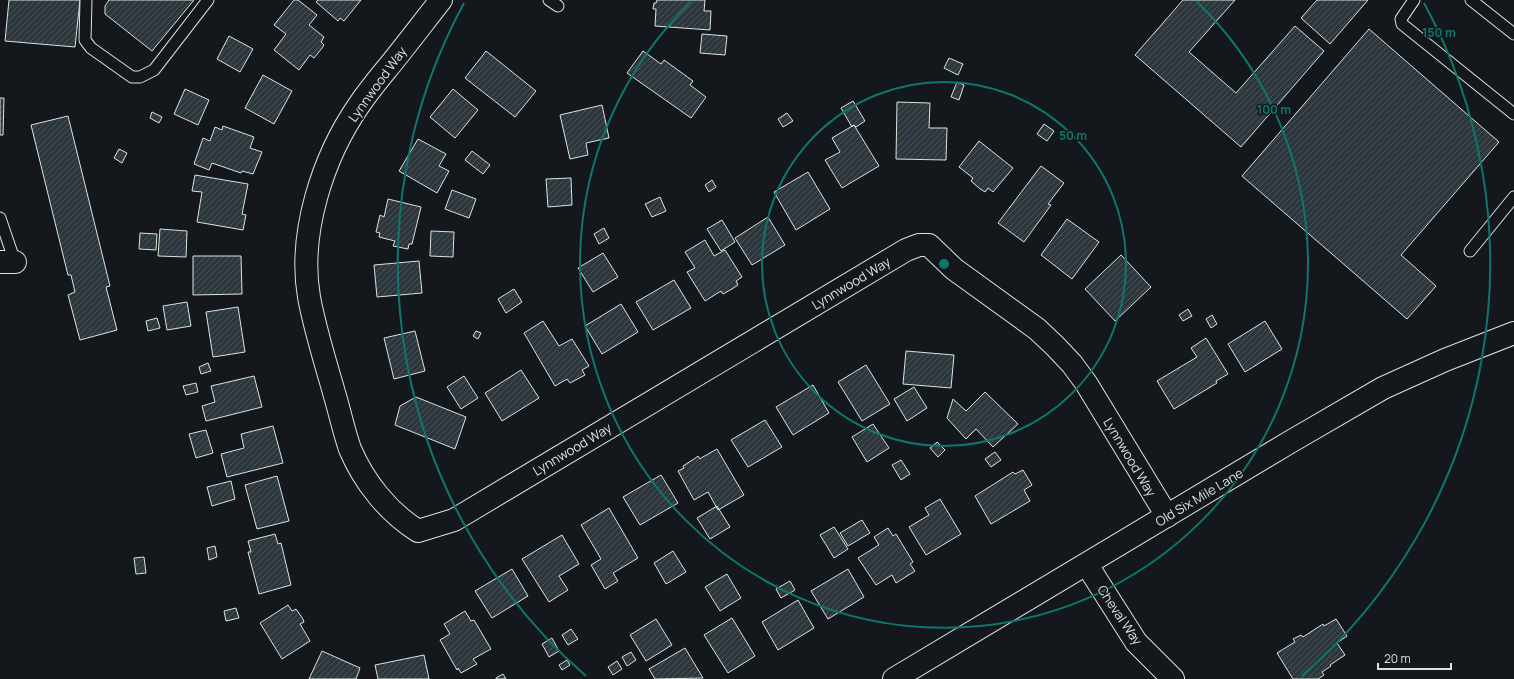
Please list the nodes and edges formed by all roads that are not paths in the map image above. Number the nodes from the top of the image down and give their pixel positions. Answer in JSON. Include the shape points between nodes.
{"nodes":[{"id":1,"x":86,"y":0,"type":"edge"},
{"id":2,"x":208,"y":0,"type":"edge"},
{"id":3,"x":441,"y":0,"type":"edge"},
{"id":4,"x":1414,"y":0,"type":"edge"},
{"id":5,"x":1471,"y":0,"type":"edge"},
{"id":6,"x":1514,"y":34,"type":"edge"},
{"id":7,"x":1514,"y":114,"type":"edge"},
{"id":8,"x":1514,"y":197,"type":"edge"},
{"id":9,"x":0,"y":218,"type":"edge"},
{"id":10,"x":1470,"y":251,"type":"dead end"},
{"id":11,"x":8,"y":262,"type":"edge"},
{"id":12,"x":1514,"y":333,"type":"edge"},
{"id":13,"x":1167,"y":516,"type":"junction"},
{"id":14,"x":1087,"y":564,"type":"junction"},
{"id":15,"x":894,"y":679,"type":"edge"},
{"id":16,"x":1173,"y":679,"type":"edge"}],
"edges":[{"from":1,"to":2,"type":"lane","via":[[85,40],[91,48],[132,77],[140,77],[154,70]]},
{"from":3,"to":13,"type":"street","name":"Lynnwood Way","via":[[358,105],[329,161],[318,190],[309,236],[309,296],[350,448],[368,483],[402,521],[418,531],[454,520],[906,250],[919,245],[929,246],[954,269],[1037,329],[1072,364]]},
{"from":4,"to":7,"type":"lane","via":[[1401,19],[1402,24]]},
{"from":5,"to":6,"type":"lane"},
{"from":8,"to":10,"type":"lane"},
{"from":9,"to":11,"type":"lane"},
{"from":12,"to":13,"type":"street","name":"Old Six Mile Lane","via":[[1383,388]]},
{"from":13,"to":14,"type":"street","name":"Old Six Mile Lane"},
{"from":14,"to":15,"type":"street","name":"Old Six Mile Lane"},
{"from":14,"to":16,"type":"street","name":"Cheval Way","via":[[1136,642]]}]}
